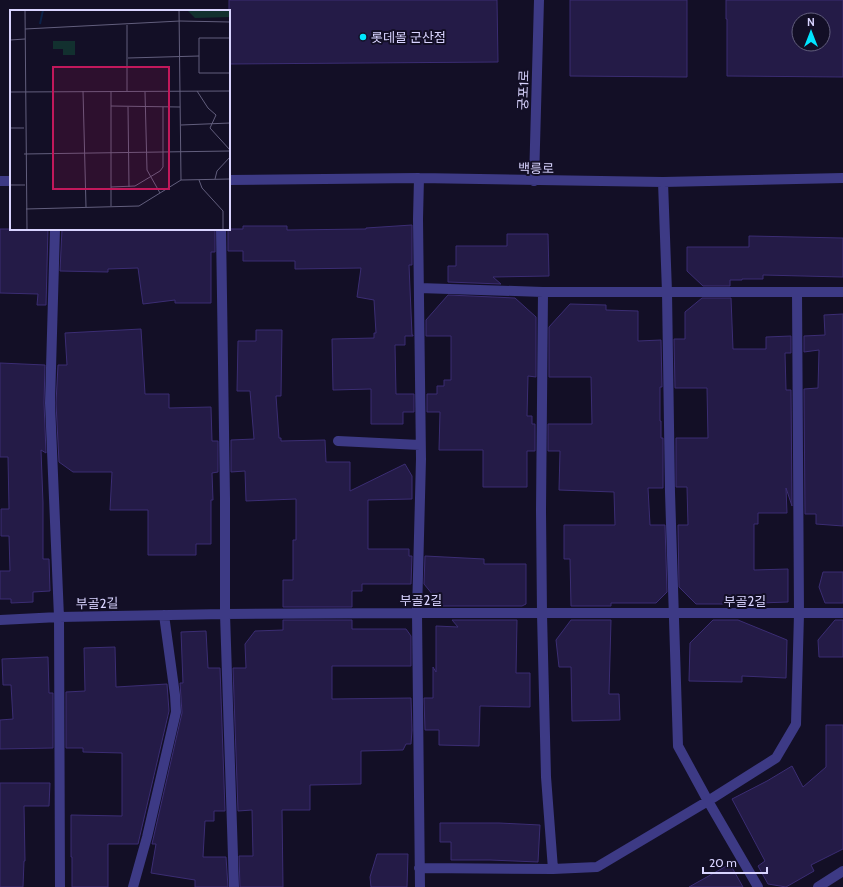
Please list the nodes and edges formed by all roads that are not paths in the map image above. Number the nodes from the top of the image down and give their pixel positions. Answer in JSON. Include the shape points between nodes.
{"nodes":[{"id":1,"x":539,"y":0,"type":"edge"},
{"id":2,"x":419,"y":178,"type":"junction"},
{"id":3,"x":843,"y":178,"type":"edge"},
{"id":4,"x":230,"y":180,"type":"edge"},
{"id":5,"x":534,"y":181,"type":"junction"},
{"id":6,"x":663,"y":182,"type":"junction"},
{"id":7,"x":55,"y":230,"type":"edge"},
{"id":8,"x":221,"y":230,"type":"edge"},
{"id":9,"x":420,"y":288,"type":"junction"},
{"id":10,"x":543,"y":292,"type":"junction"},
{"id":11,"x":667,"y":292,"type":"junction"},
{"id":12,"x":797,"y":292,"type":"junction"},
{"id":13,"x":843,"y":292,"type":"edge"},
{"id":14,"x":338,"y":441,"type":"dead end"},
{"id":15,"x":420,"y":445,"type":"junction"},
{"id":16,"x":417,"y":613,"type":"junction"},
{"id":17,"x":843,"y":613,"type":"edge"},
{"id":18,"x":226,"y":614,"type":"junction"},
{"id":19,"x":542,"y":614,"type":"junction"},
{"id":20,"x":674,"y":614,"type":"junction"},
{"id":21,"x":799,"y":614,"type":"junction"},
{"id":22,"x":164,"y":615,"type":"junction"},
{"id":23,"x":58,"y":616,"type":"junction"},
{"id":24,"x":0,"y":620,"type":"edge"},
{"id":25,"x":708,"y":802,"type":"junction"},
{"id":26,"x":419,"y":868,"type":"junction"},
{"id":27,"x":553,"y":869,"type":"junction"},
{"id":28,"x":843,"y":871,"type":"edge"},
{"id":29,"x":60,"y":887,"type":"edge"},
{"id":30,"x":133,"y":887,"type":"edge"},
{"id":31,"x":234,"y":887,"type":"edge"},
{"id":32,"x":420,"y":887,"type":"edge"},
{"id":33,"x":758,"y":887,"type":"edge"},
{"id":34,"x":818,"y":887,"type":"edge"}],
"edges":[{"from":1,"to":5,"type":"street","name":"궁포1로"},
{"from":2,"to":4,"type":"street","name":"백릉로"},
{"from":2,"to":5,"type":"street","name":"백릉로"},
{"from":2,"to":9,"type":"street"},
{"from":3,"to":6,"type":"street","name":"백릉로"},
{"from":5,"to":6,"type":"street","name":"백릉로"},
{"from":6,"to":11,"type":"street"},
{"from":7,"to":23,"type":"street","via":[[50,403]]},
{"from":8,"to":18,"type":"street"},
{"from":9,"to":10,"type":"street"},
{"from":9,"to":15,"type":"street"},
{"from":10,"to":11,"type":"street"},
{"from":10,"to":19,"type":"street"},
{"from":11,"to":12,"type":"street"},
{"from":11,"to":20,"type":"street"},
{"from":12,"to":13,"type":"street"},
{"from":12,"to":21,"type":"street"},
{"from":14,"to":15,"type":"street"},
{"from":15,"to":16,"type":"street"},
{"from":16,"to":18,"type":"street","name":"부골2길"},
{"from":16,"to":19,"type":"street","name":"부골2길"},
{"from":16,"to":26,"type":"street"},
{"from":17,"to":21,"type":"street","name":"부골2길"},
{"from":18,"to":22,"type":"street","name":"부골2길"},
{"from":18,"to":31,"type":"street"},
{"from":19,"to":20,"type":"street","name":"부골2길"},
{"from":19,"to":27,"type":"street","via":[[546,778]]},
{"from":20,"to":21,"type":"street","name":"부골2길"},
{"from":20,"to":25,"type":"street","via":[[678,746]]},
{"from":21,"to":25,"type":"street","via":[[796,724],[776,758]]},
{"from":22,"to":23,"type":"street","name":"부골2길"},
{"from":22,"to":30,"type":"street","via":[[176,712]]},
{"from":23,"to":24,"type":"street","name":"부골2길"},
{"from":23,"to":29,"type":"street"},
{"from":25,"to":27,"type":"street","via":[[597,867]]},
{"from":25,"to":33,"type":"street"},
{"from":26,"to":27,"type":"street"},
{"from":26,"to":32,"type":"street"},
{"from":28,"to":34,"type":"street"}]}
